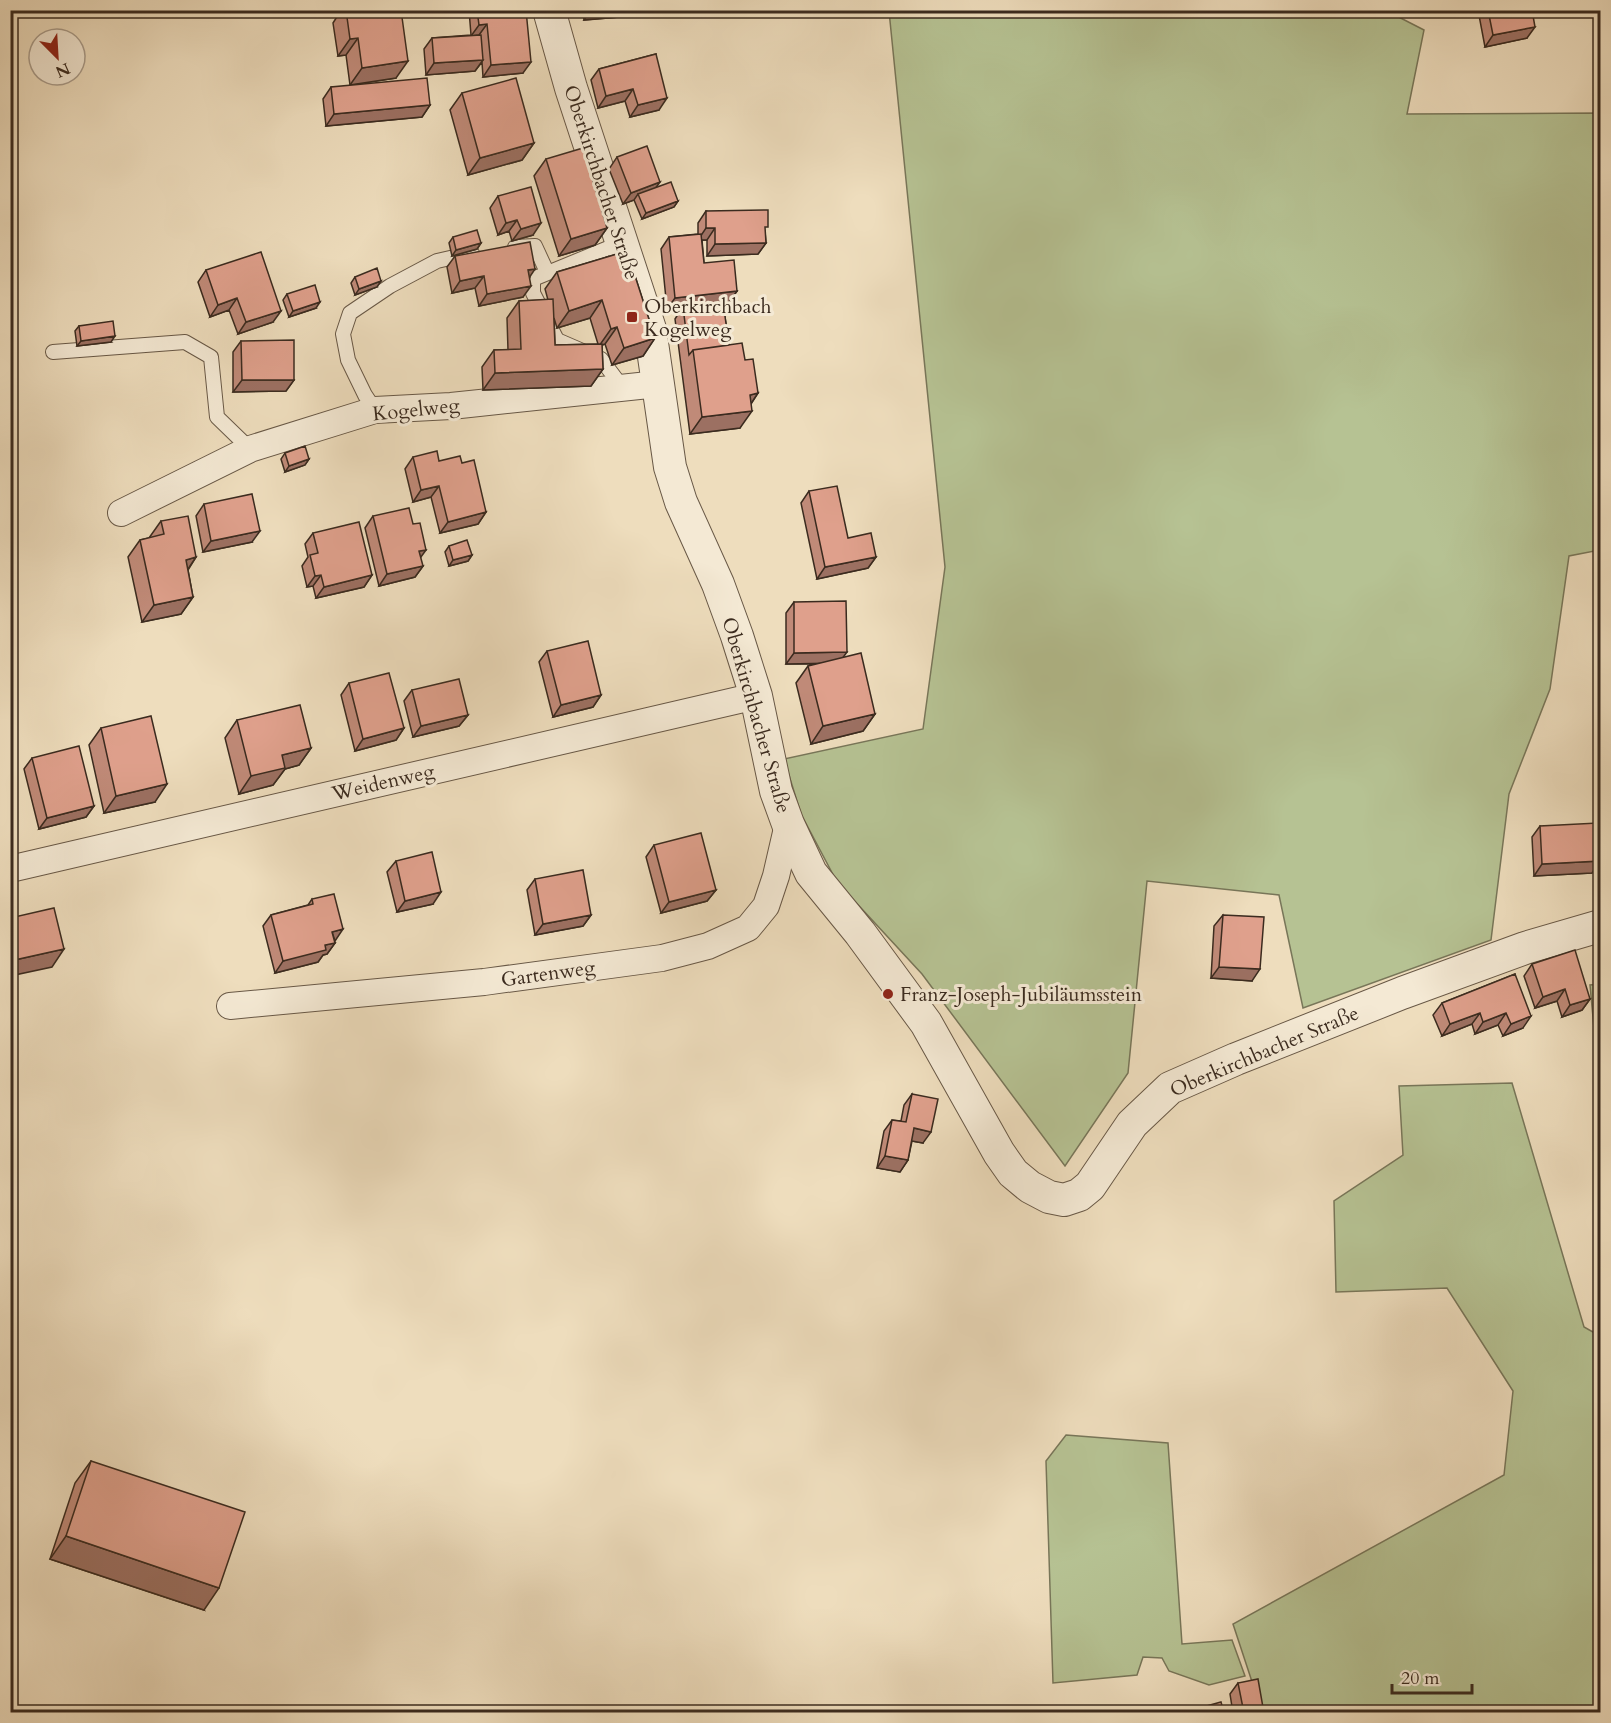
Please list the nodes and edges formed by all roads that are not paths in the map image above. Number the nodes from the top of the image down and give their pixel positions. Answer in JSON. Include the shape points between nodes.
{"nodes":[{"id":1,"x":549,"y":10,"type":"edge"},
{"id":2,"x":622,"y":242,"type":"junction"},
{"id":3,"x":547,"y":272,"type":"junction"},
{"id":4,"x":53,"y":352,"type":"dead end"},
{"id":5,"x":658,"y":384,"type":"junction"},
{"id":6,"x":622,"y":387,"type":"junction"},
{"id":7,"x":375,"y":410,"type":"junction"},
{"id":8,"x":250,"y":449,"type":"junction"},
{"id":9,"x":121,"y":513,"type":"dead end"},
{"id":10,"x":756,"y":696,"type":"junction"},
{"id":11,"x":788,"y":824,"type":"junction"},
{"id":12,"x":10,"y":869,"type":"edge"},
{"id":13,"x":1600,"y":926,"type":"edge"},
{"id":14,"x":231,"y":1006,"type":"dead end"}],
"edges":[{"from":1,"to":2,"type":"street","name":"Oberkirchbacher Straße","via":[[570,88]]},
{"from":2,"to":3,"type":"lane"},
{"from":2,"to":5,"type":"street","name":"Oberkirchbacher Straße","via":[[650,329]]},
{"from":3,"to":6,"type":"lane","via":[[533,279],[533,293],[557,340],[601,359]]},
{"from":3,"to":7,"type":"lane","via":[[535,246],[495,249],[437,261],[350,313],[343,334],[348,360]]},
{"from":4,"to":8,"type":"lane","via":[[185,342],[211,357],[217,417]]},
{"from":5,"to":6,"type":"street","name":"Kogelweg"},
{"from":5,"to":10,"type":"street","name":"Oberkirchbacher Straße","via":[[670,468],[718,584]]},
{"from":6,"to":7,"type":"street","name":"Kogelweg","via":[[451,406]]},
{"from":7,"to":8,"type":"street","name":"Kogelweg"},
{"from":8,"to":9,"type":"street","name":"Kogelweg"},
{"from":10,"to":11,"type":"street","name":"Oberkirchbacher Straße","via":[[776,791]]},
{"from":10,"to":12,"type":"street","name":"Weidenweg"},
{"from":11,"to":13,"type":"street","name":"Oberkirchbacher Straße","via":[[811,873],[926,1023],[1013,1173],[1029,1187],[1064,1200],[1090,1186],[1132,1124],[1170,1088],[1402,993],[1524,948]]},
{"from":11,"to":14,"type":"street","name":"Gartenweg","via":[[766,906],[748,928],[708,946],[662,958],[484,982]]}]}
